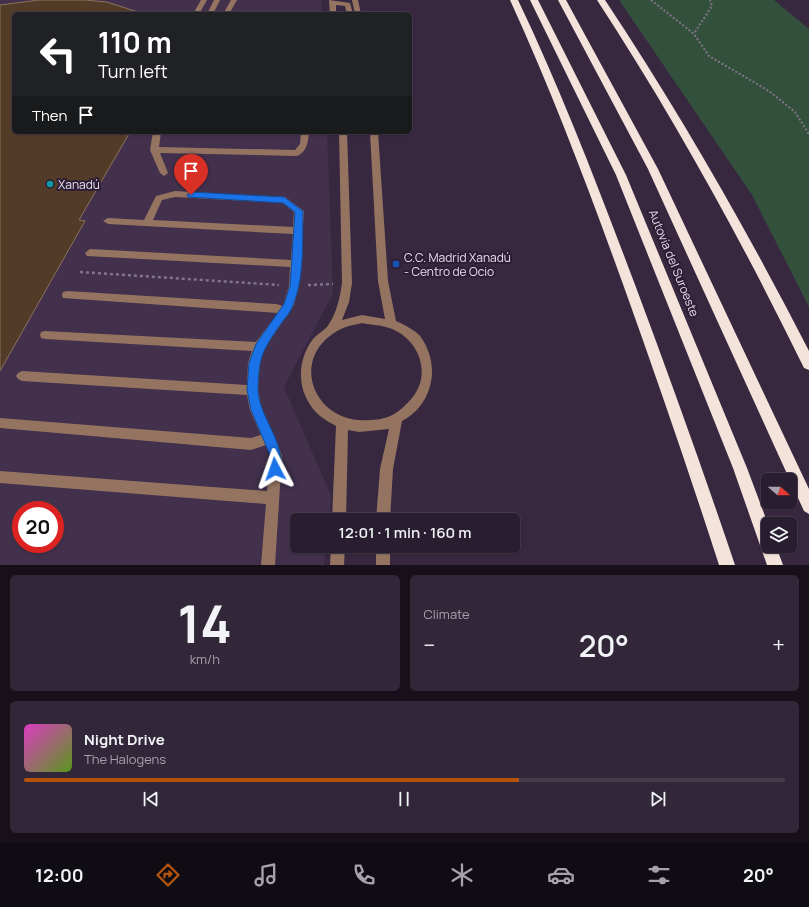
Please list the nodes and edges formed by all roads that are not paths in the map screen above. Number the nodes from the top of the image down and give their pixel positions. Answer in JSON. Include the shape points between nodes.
{"nodes":[{"id":1,"x":204,"y":0,"type":"edge"},
{"id":2,"x":217,"y":0,"type":"edge"},
{"id":3,"x":234,"y":0,"type":"edge"},
{"id":4,"x":355,"y":0,"type":"edge"},
{"id":5,"x":514,"y":0,"type":"edge"},
{"id":6,"x":534,"y":0,"type":"edge"},
{"id":7,"x":562,"y":0,"type":"edge"},
{"id":8,"x":601,"y":0,"type":"edge"},
{"id":9,"x":332,"y":1,"type":"edge"},
{"id":10,"x":197,"y":12,"type":"edge"},
{"id":11,"x":211,"y":12,"type":"edge"},
{"id":12,"x":227,"y":12,"type":"edge"},
{"id":13,"x":333,"y":12,"type":"edge"},
{"id":14,"x":350,"y":12,"type":"edge"},
{"id":15,"x":358,"y":12,"type":"edge"},
{"id":16,"x":156,"y":134,"type":"edge"},
{"id":17,"x":305,"y":134,"type":"edge"},
{"id":18,"x":343,"y":134,"type":"edge"},
{"id":19,"x":374,"y":134,"type":"edge"},
{"id":20,"x":154,"y":150,"type":"junction"},
{"id":21,"x":164,"y":173,"type":"dead end"},
{"id":22,"x":108,"y":221,"type":"dead end"},
{"id":23,"x":147,"y":224,"type":"junction"},
{"id":24,"x":298,"y":231,"type":"junction"},
{"id":25,"x":90,"y":253,"type":"dead end"},
{"id":26,"x":296,"y":264,"type":"junction"},
{"id":27,"x":67,"y":295,"type":"dead end"},
{"id":28,"x":285,"y":311,"type":"junction"},
{"id":29,"x":391,"y":322,"type":"junction"},
{"id":30,"x":333,"y":328,"type":"junction"},
{"id":31,"x":45,"y":334,"type":"dead end"},
{"id":32,"x":260,"y":347,"type":"junction"},
{"id":33,"x":809,"y":364,"type":"edge"},
{"id":34,"x":22,"y":376,"type":"dead end"},
{"id":35,"x":252,"y":390,"type":"junction"},
{"id":36,"x":397,"y":419,"type":"junction"},
{"id":37,"x":0,"y":423,"type":"edge"},
{"id":38,"x":342,"y":424,"type":"junction"},
{"id":39,"x":268,"y":439,"type":"junction"},
{"id":40,"x":0,"y":477,"type":"edge"},
{"id":41,"x":273,"y":498,"type":"junction"},
{"id":42,"x":809,"y":506,"type":"edge"},
{"id":43,"x":339,"y":513,"type":"edge"},
{"id":44,"x":383,"y":513,"type":"edge"},
{"id":45,"x":761,"y":526,"type":"edge"},
{"id":46,"x":338,"y":553,"type":"edge"},
{"id":47,"x":383,"y":553,"type":"edge"},
{"id":48,"x":771,"y":553,"type":"edge"},
{"id":49,"x":268,"y":565,"type":"edge"},
{"id":50,"x":337,"y":565,"type":"edge"},
{"id":51,"x":383,"y":565,"type":"edge"},
{"id":52,"x":727,"y":565,"type":"edge"},
{"id":53,"x":775,"y":565,"type":"edge"}],
"edges":[{"from":1,"to":10,"type":"street"},
{"from":2,"to":11,"type":"street"},
{"from":3,"to":12,"type":"street"},
{"from":4,"to":15,"type":"street"},
{"from":5,"to":52,"type":"highway","via":[[590,177],[697,474]]},
{"from":6,"to":45,"type":"highway","name":"Autovía del Suroeste","via":[[621,175],[740,468]]},
{"from":7,"to":42,"type":"highway","name":"Autovía del Suroeste","via":[[653,169]]},
{"from":8,"to":33,"type":"highway","via":[[628,39],[710,175]]},
{"from":9,"to":13,"type":"street"},
{"from":9,"to":14,"type":"street","via":[[348,4]]},
{"from":16,"to":20,"type":"street"},
{"from":17,"to":20,"type":"street","via":[[304,145],[297,153]]},
{"from":18,"to":30,"type":"street","via":[[347,283],[344,302]]},
{"from":19,"to":29,"type":"street","via":[[383,281]]},
{"from":20,"to":21,"type":"street"},
{"from":22,"to":23,"type":"street"},
{"from":23,"to":24,"type":"street"},
{"from":23,"to":24,"type":"street","via":[[159,198],[175,194],[284,200],[299,211]]},
{"from":24,"to":26,"type":"street"},
{"from":25,"to":26,"type":"street"},
{"from":26,"to":28,"type":"street","via":[[294,286]]},
{"from":27,"to":28,"type":"street","via":[[276,308]]},
{"from":28,"to":32,"type":"street"},
{"from":29,"to":30,"type":"street","via":[[362,319]]},
{"from":29,"to":36,"type":"street","via":[[407,330],[420,343],[427,358],[429,375],[424,392],[413,407]]},
{"from":30,"to":38,"type":"street","via":[[320,339],[310,353],[305,369],[306,386],[312,402],[325,415]]},
{"from":31,"to":32,"type":"street"},
{"from":32,"to":35,"type":"street","via":[[254,363]]},
{"from":34,"to":35,"type":"street"},
{"from":35,"to":39,"type":"street","via":[[256,410]]},
{"from":36,"to":38,"type":"street","via":[[379,425],[360,427]]},
{"from":36,"to":44,"type":"street","via":[[388,457]]},
{"from":37,"to":39,"type":"street","via":[[251,444]]},
{"from":38,"to":43,"type":"street"},
{"from":39,"to":41,"type":"street","via":[[276,455]]},
{"from":40,"to":41,"type":"street"},
{"from":41,"to":49,"type":"street"},
{"from":46,"to":50,"type":"street"},
{"from":47,"to":51,"type":"street"},
{"from":48,"to":53,"type":"highway","name":"Autovía del Suroeste"}]}
